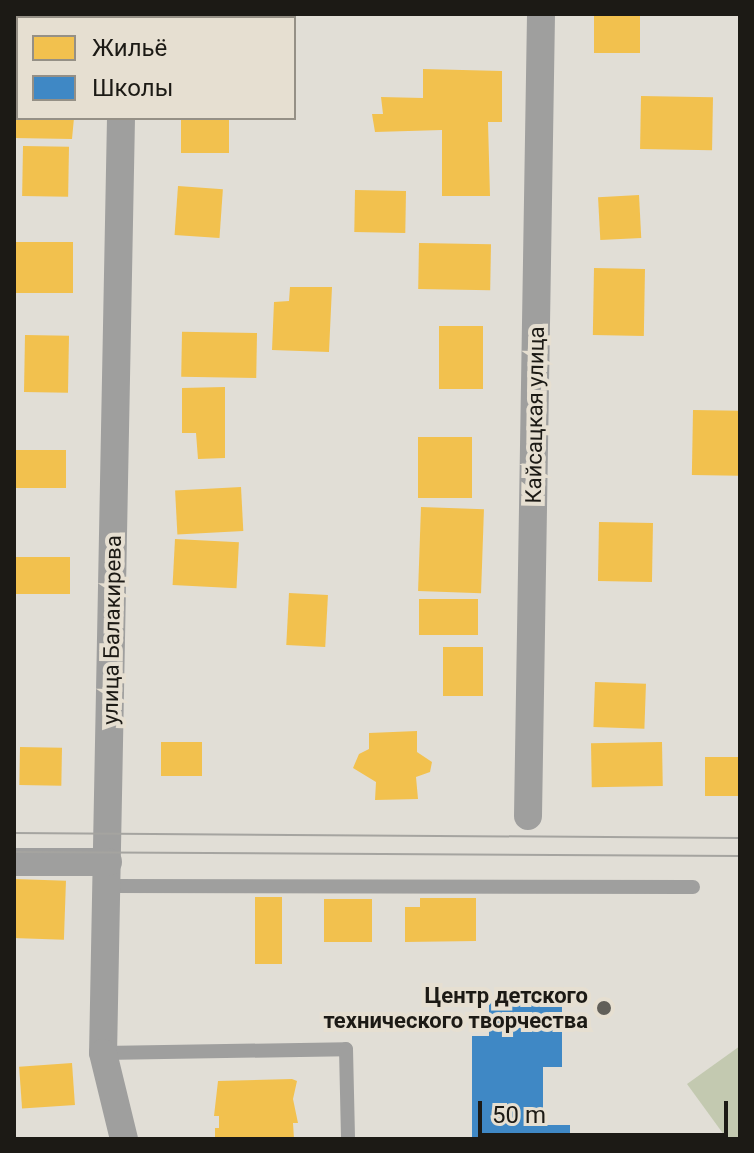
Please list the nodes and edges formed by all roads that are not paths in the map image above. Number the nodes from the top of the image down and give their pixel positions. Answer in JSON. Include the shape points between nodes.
{"nodes":[{"id":1,"x":541,"y":14,"type":"edge"},
{"id":2,"x":121,"y":120,"type":"edge"},
{"id":3,"x":528,"y":816,"type":"dead end"},
{"id":4,"x":14,"y":862,"type":"edge"},
{"id":5,"x":107,"y":874,"type":"junction"},
{"id":6,"x":693,"y":887,"type":"dead end"},
{"id":7,"x":103,"y":1053,"type":"junction"},
{"id":8,"x":124,"y":1139,"type":"edge"},
{"id":9,"x":348,"y":1139,"type":"edge"}],
"edges":[{"from":1,"to":3,"type":"street","name":"Кайсацкая улица"},
{"from":2,"to":5,"type":"street","name":"улица Балакирева"},
{"from":4,"to":5,"type":"street"},
{"from":5,"to":6,"type":"lane"},
{"from":5,"to":7,"type":"street","name":"улица Балакирева"},
{"from":7,"to":8,"type":"street","name":"улица Балакирева"},
{"from":7,"to":9,"type":"lane","via":[[346,1049]]}]}
